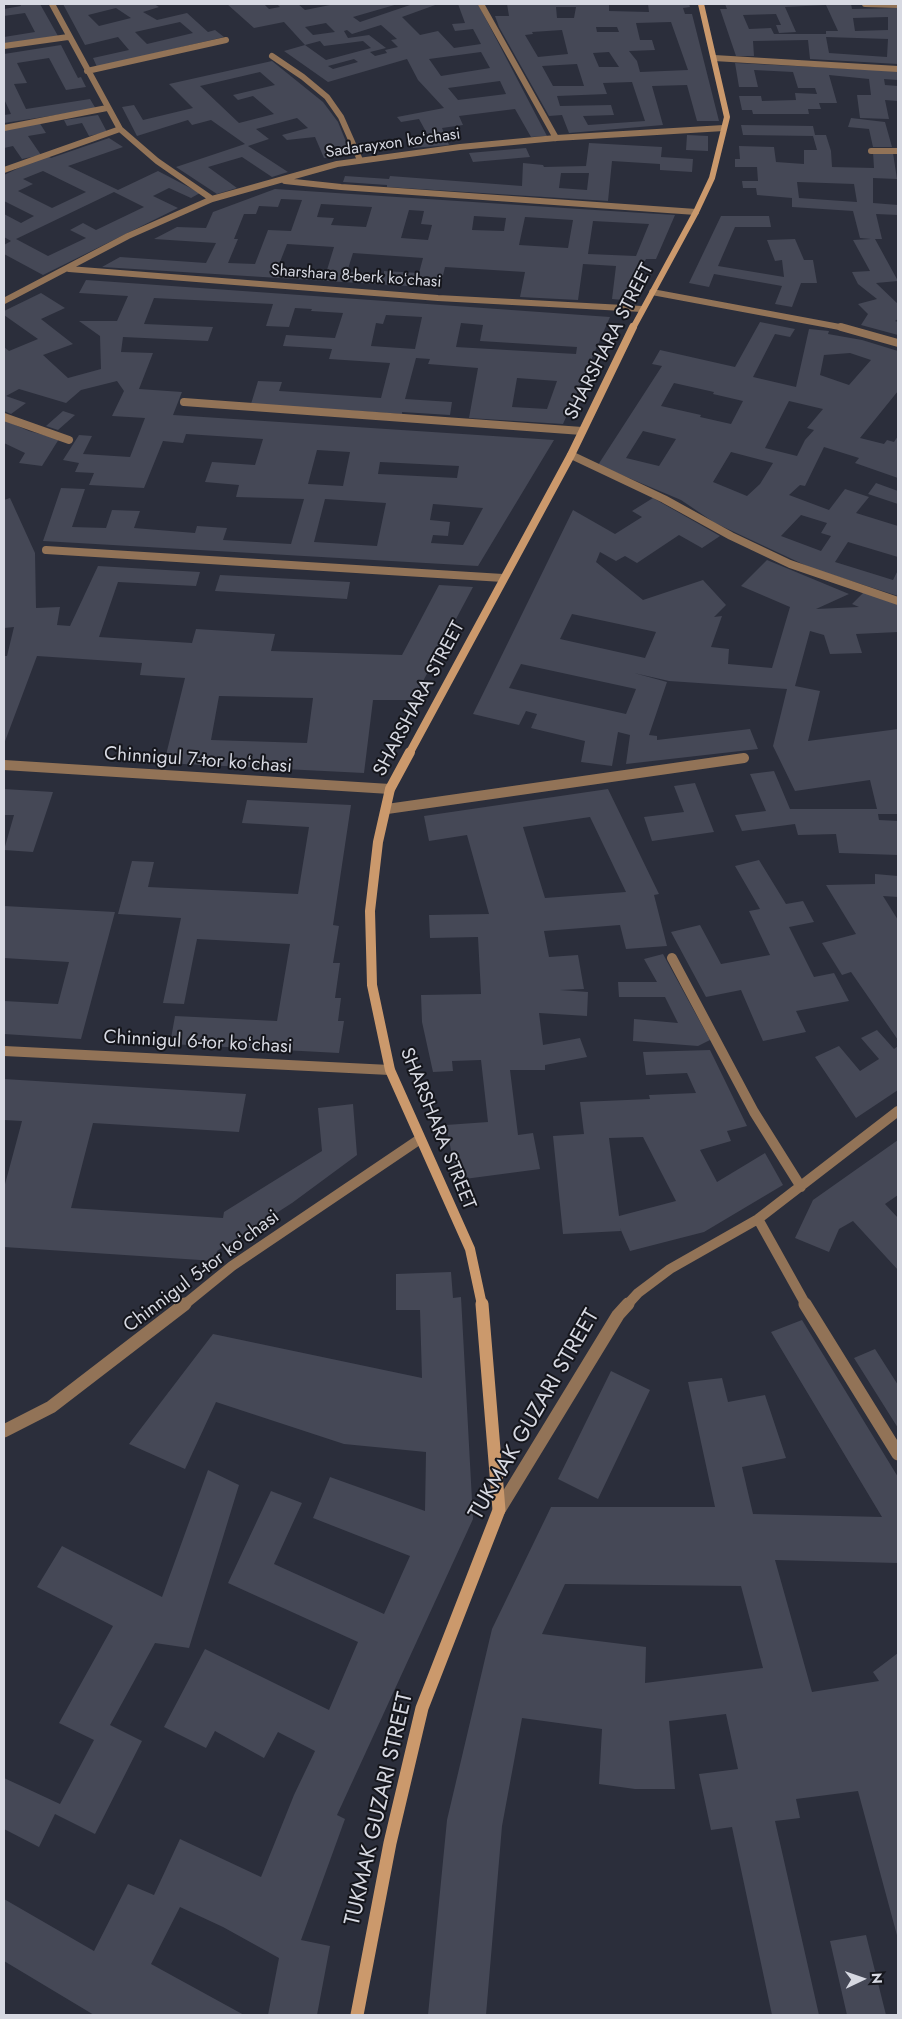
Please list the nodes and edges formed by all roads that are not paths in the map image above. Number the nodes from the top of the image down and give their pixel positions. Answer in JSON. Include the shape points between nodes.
{"nodes":[{"id":1,"x":52,"y":4,"type":"edge"},
{"id":2,"x":481,"y":4,"type":"edge"},
{"id":3,"x":700,"y":4,"type":"edge"},
{"id":4,"x":864,"y":4,"type":"edge"},
{"id":5,"x":898,"y":4,"type":"edge"},
{"id":6,"x":68,"y":37,"type":"junction"},
{"id":7,"x":226,"y":40,"type":"dead end"},
{"id":8,"x":4,"y":46,"type":"edge"},
{"id":9,"x":272,"y":56,"type":"dead end"},
{"id":10,"x":714,"y":58,"type":"junction"},
{"id":11,"x":898,"y":69,"type":"edge"},
{"id":12,"x":86,"y":72,"type":"junction"},
{"id":13,"x":107,"y":108,"type":"junction"},
{"id":14,"x":4,"y":128,"type":"edge"},
{"id":15,"x":724,"y":128,"type":"junction"},
{"id":16,"x":120,"y":129,"type":"junction"},
{"id":17,"x":556,"y":138,"type":"junction"},
{"id":18,"x":871,"y":151,"type":"dead end"},
{"id":19,"x":898,"y":151,"type":"edge"},
{"id":20,"x":360,"y":160,"type":"junction"},
{"id":21,"x":4,"y":170,"type":"edge"},
{"id":22,"x":282,"y":180,"type":"junction"},
{"id":23,"x":212,"y":199,"type":"junction"},
{"id":24,"x":696,"y":212,"type":"junction"},
{"id":25,"x":68,"y":269,"type":"junction"},
{"id":26,"x":652,"y":292,"type":"junction"},
{"id":27,"x":4,"y":300,"type":"edge"},
{"id":28,"x":642,"y":309,"type":"junction"},
{"id":29,"x":898,"y":343,"type":"edge"},
{"id":30,"x":184,"y":402,"type":"dead end"},
{"id":31,"x":4,"y":416,"type":"edge"},
{"id":32,"x":582,"y":431,"type":"junction"},
{"id":33,"x":69,"y":440,"type":"dead end"},
{"id":34,"x":571,"y":456,"type":"junction"},
{"id":35,"x":46,"y":550,"type":"dead end"},
{"id":36,"x":504,"y":578,"type":"junction"},
{"id":37,"x":898,"y":601,"type":"edge"},
{"id":38,"x":744,"y":758,"type":"dead end"},
{"id":39,"x":4,"y":765,"type":"edge"},
{"id":40,"x":390,"y":789,"type":"junction"},
{"id":41,"x":387,"y":809,"type":"junction"},
{"id":42,"x":672,"y":958,"type":"dead end"},
{"id":43,"x":4,"y":1051,"type":"edge"},
{"id":44,"x":390,"y":1070,"type":"junction"},
{"id":45,"x":898,"y":1111,"type":"edge"},
{"id":46,"x":420,"y":1139,"type":"junction"},
{"id":47,"x":801,"y":1187,"type":"junction"},
{"id":48,"x":758,"y":1219,"type":"junction"},
{"id":49,"x":4,"y":1430,"type":"edge"},
{"id":50,"x":898,"y":1454,"type":"edge"},
{"id":51,"x":499,"y":1510,"type":"junction"},
{"id":52,"x":357,"y":2015,"type":"edge"}],
"edges":[{"from":1,"to":6,"type":"street"},
{"from":2,"to":17,"type":"street"},
{"from":3,"to":10,"type":"street","name":"SHARSHARA STREET"},
{"from":4,"to":5,"type":"street"},
{"from":6,"to":8,"type":"street"},
{"from":6,"to":12,"type":"street"},
{"from":7,"to":12,"type":"street"},
{"from":9,"to":20,"type":"street","via":[[327,97],[341,117]]},
{"from":10,"to":11,"type":"street"},
{"from":10,"to":15,"type":"street","name":"SHARSHARA STREET","via":[[726,104]]},
{"from":12,"to":13,"type":"street"},
{"from":13,"to":14,"type":"street"},
{"from":13,"to":16,"type":"street"},
{"from":15,"to":17,"type":"street","name":"Sadarayxon koʻchasi"},
{"from":15,"to":24,"type":"street","name":"SHARSHARA STREET","via":[[712,178]]},
{"from":16,"to":21,"type":"street"},
{"from":16,"to":23,"type":"street","via":[[157,161]]},
{"from":17,"to":20,"type":"street","name":"Sadarayxon koʻchasi"},
{"from":18,"to":19,"type":"street"},
{"from":20,"to":22,"type":"street","name":"Sadarayxon koʻchasi"},
{"from":22,"to":23,"type":"street","name":"Sadarayxon koʻchasi"},
{"from":22,"to":24,"type":"street"},
{"from":23,"to":25,"type":"street","name":"Sadarayxon koʻchasi","via":[[128,236]]},
{"from":24,"to":26,"type":"street","name":"SHARSHARA STREET"},
{"from":25,"to":27,"type":"street","name":"Sadarayxon koʻchasi"},
{"from":25,"to":28,"type":"street","name":"Sharshara 8-berk koʻchasi","via":[[438,298]]},
{"from":26,"to":28,"type":"street","name":"SHARSHARA STREET"},
{"from":26,"to":29,"type":"street","via":[[833,325]]},
{"from":28,"to":32,"type":"street","name":"SHARSHARA STREET"},
{"from":30,"to":32,"type":"street"},
{"from":31,"to":33,"type":"street"},
{"from":32,"to":34,"type":"street","name":"SHARSHARA STREET"},
{"from":34,"to":36,"type":"street","name":"SHARSHARA STREET"},
{"from":34,"to":37,"type":"street","via":[[664,499],[730,536],[790,564]]},
{"from":35,"to":36,"type":"street"},
{"from":36,"to":40,"type":"street","name":"SHARSHARA STREET"},
{"from":38,"to":41,"type":"street"},
{"from":39,"to":40,"type":"street","name":"Chinnigul 7-tor koʻchasi"},
{"from":40,"to":41,"type":"street","name":"SHARSHARA STREET"},
{"from":41,"to":44,"type":"street","name":"SHARSHARA STREET","via":[[378,842],[370,911],[372,985]]},
{"from":42,"to":47,"type":"street","via":[[754,1112]]},
{"from":43,"to":44,"type":"street","name":"Chinnigul 6-tor koʻchasi"},
{"from":44,"to":46,"type":"street","name":"SHARSHARA STREET"},
{"from":45,"to":47,"type":"street","name":"TUKMAK GUZARI STREET"},
{"from":46,"to":49,"type":"street","name":"Chinnigul 5-tor koʻchasi","via":[[232,1266],[51,1407]]},
{"from":46,"to":51,"type":"street","name":"SHARSHARA STREET","via":[[470,1249],[481,1295]]},
{"from":47,"to":48,"type":"street","name":"TUKMAK GUZARI STREET"},
{"from":48,"to":50,"type":"street","via":[[791,1281]]},
{"from":48,"to":51,"type":"street","name":"TUKMAK GUZARI STREET","via":[[670,1269],[638,1293],[601,1342]]},
{"from":51,"to":52,"type":"street","name":"TUKMAK GUZARI STREET","via":[[422,1708],[390,1843]]}]}
